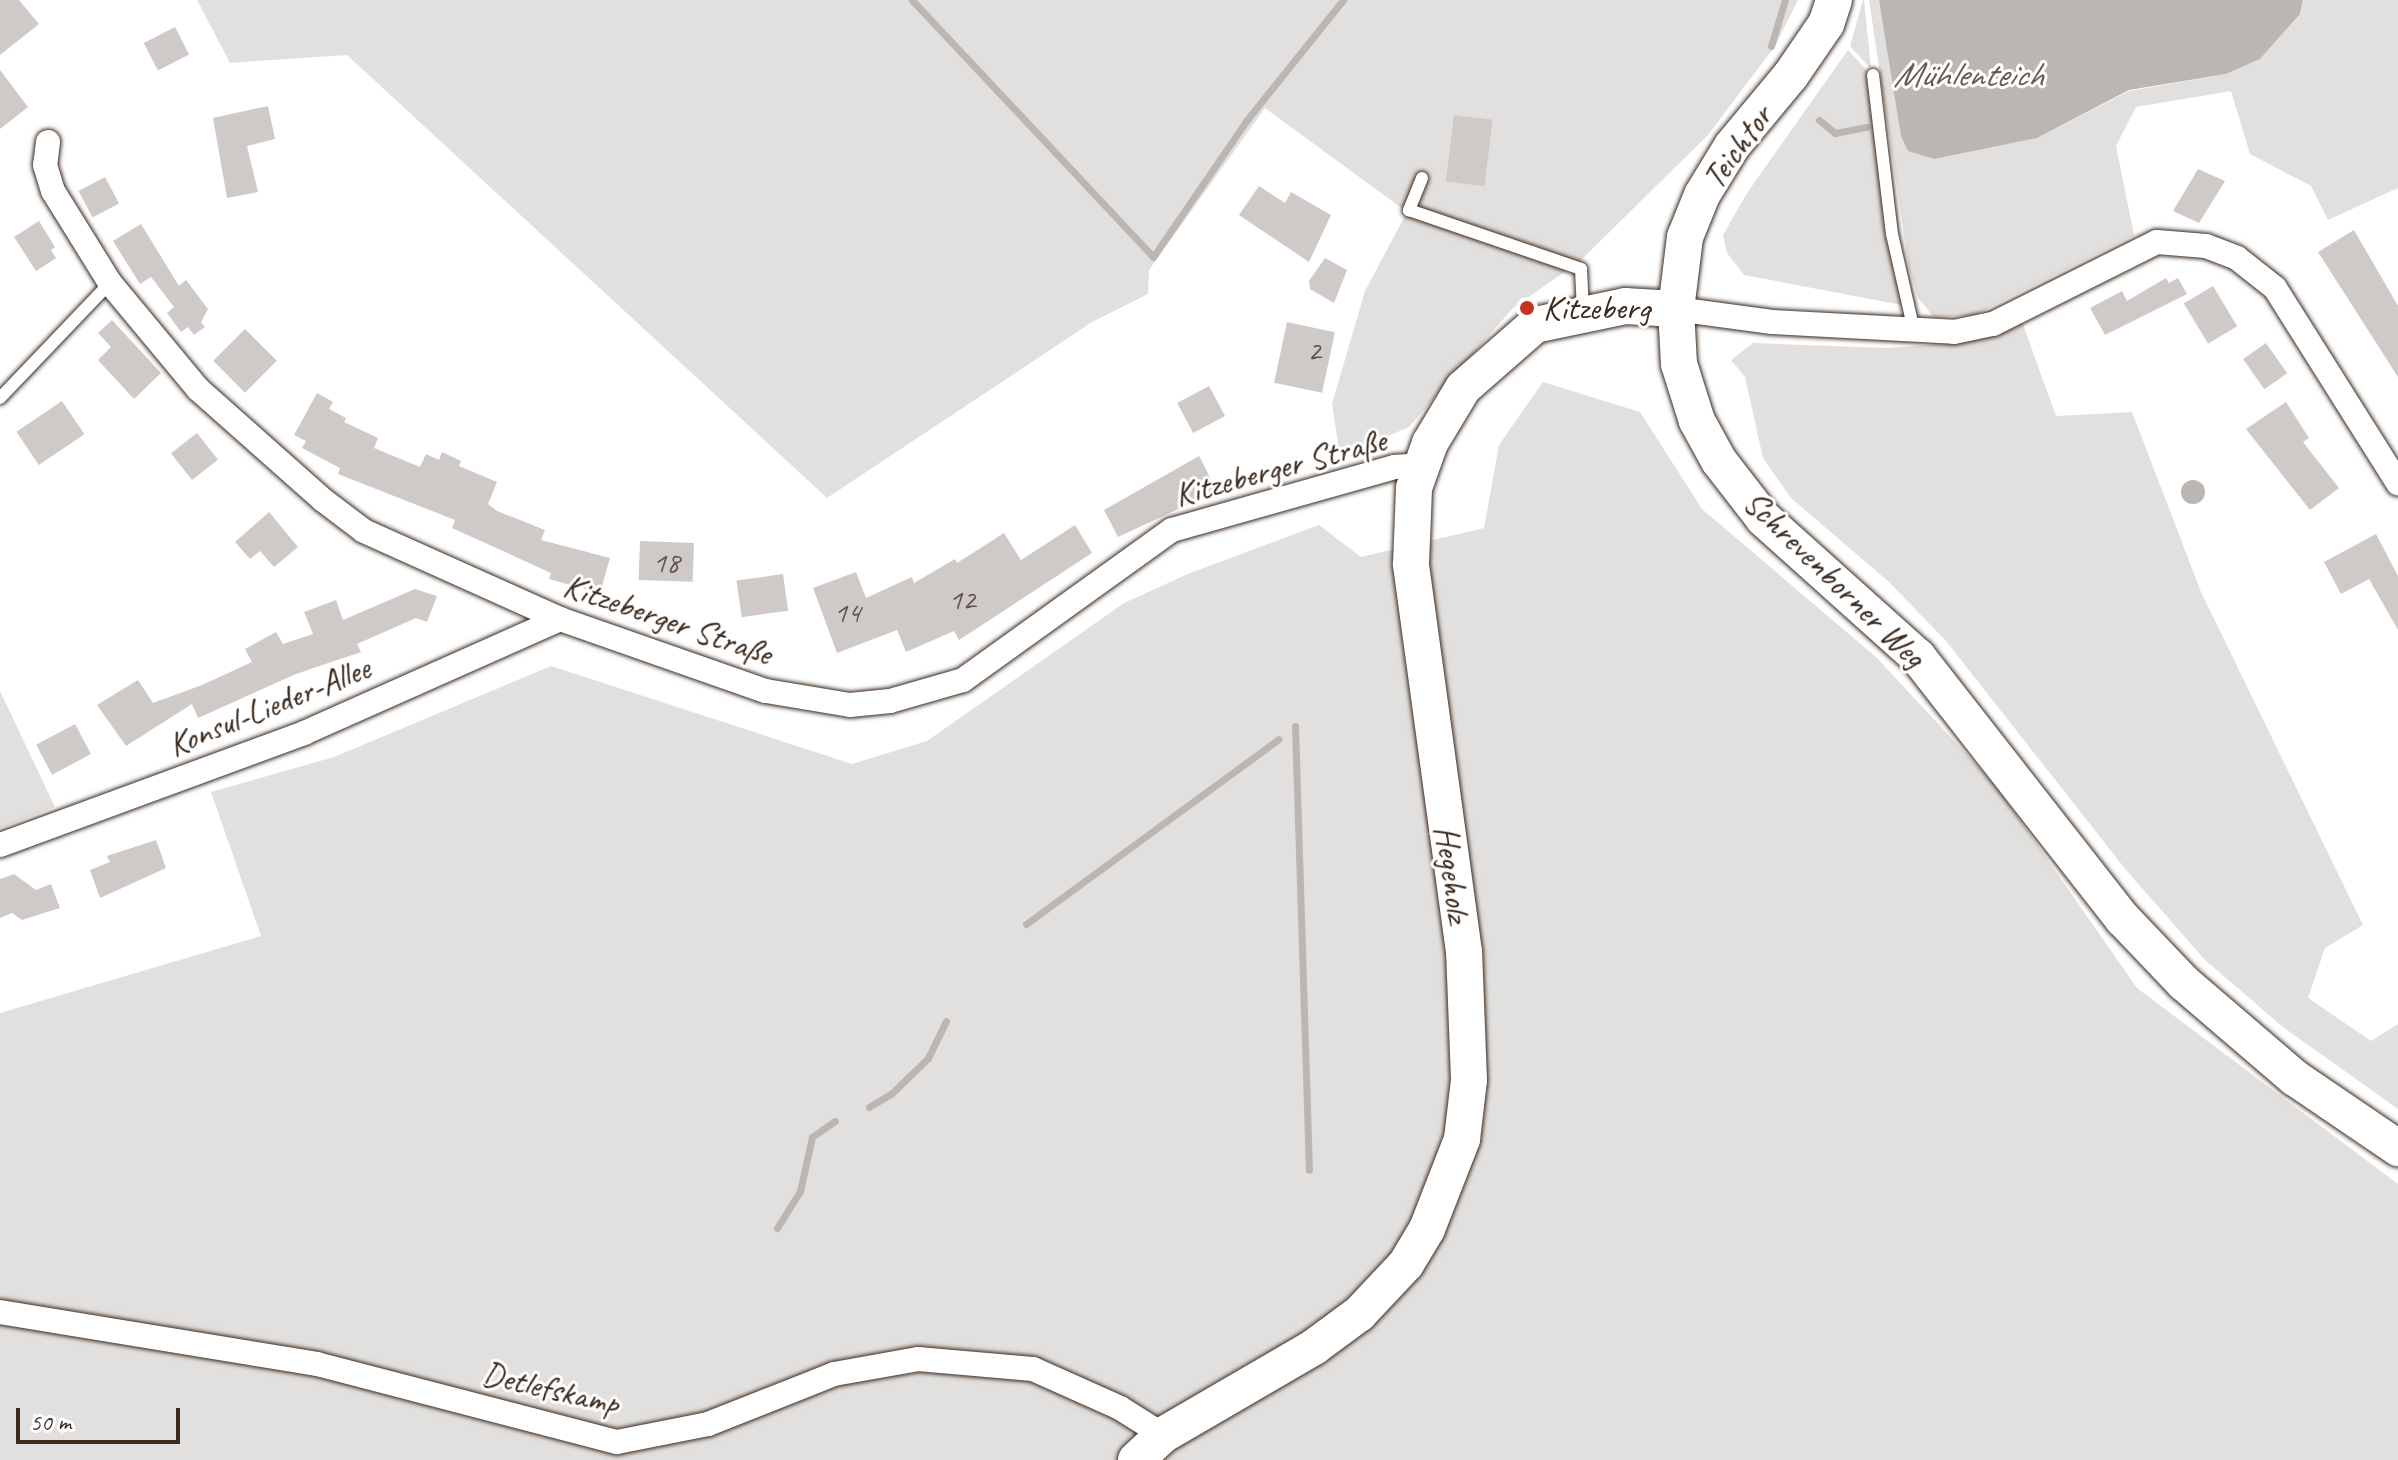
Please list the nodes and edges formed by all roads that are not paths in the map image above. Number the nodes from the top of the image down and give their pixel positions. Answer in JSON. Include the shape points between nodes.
{"nodes":[{"id":1,"x":1834,"y":0,"type":"edge"},
{"id":2,"x":1873,"y":75,"type":"dead end"},
{"id":3,"x":48,"y":142,"type":"dead end"},
{"id":4,"x":1422,"y":178,"type":"dead end"},
{"id":5,"x":110,"y":283,"type":"junction"},
{"id":6,"x":1676,"y":309,"type":"junction"},
{"id":7,"x":1583,"y":312,"type":"junction"},
{"id":8,"x":1914,"y":331,"type":"junction"},
{"id":9,"x":0,"y":398,"type":"edge"},
{"id":10,"x":1420,"y":465,"type":"junction"},
{"id":11,"x":2398,"y":483,"type":"edge"},
{"id":12,"x":560,"y":619,"type":"junction"},
{"id":13,"x":0,"y":845,"type":"edge"},
{"id":14,"x":2398,"y":1148,"type":"edge"},
{"id":15,"x":0,"y":1312,"type":"edge"},
{"id":16,"x":1163,"y":1435,"type":"junction"},
{"id":17,"x":1136,"y":1460,"type":"edge"}],
"edges":[{"from":1,"to":6,"type":"street","name":"Teichtor","via":[[1826,24],[1732,146],[1702,195],[1685,237]]},
{"from":2,"to":8,"type":"lane","via":[[1892,234]]},
{"from":3,"to":5,"type":"street","name":"Kitzeberger Straße","via":[[45,165],[53,191]]},
{"from":4,"to":7,"type":"lane","via":[[1409,210],[1581,269]]},
{"from":5,"to":9,"type":"lane"},
{"from":5,"to":12,"type":"street","name":"Kitzeberger Straße","via":[[198,389],[354,524]]},
{"from":6,"to":7,"type":"street","name":"Hegeholz","via":[[1625,306]]},
{"from":6,"to":8,"type":"street","via":[[1772,322]]},
{"from":6,"to":14,"type":"street","name":"Schrevenborner Weg","via":[[1679,364],[1697,421],[1719,461],[1764,519],[1918,657],[2113,907],[2184,983],[2295,1078]]},
{"from":7,"to":10,"type":"street","name":"Hegeholz","via":[[1535,325],[1463,388]]},
{"from":8,"to":11,"type":"street","via":[[1954,332],[1993,324],[2157,242],[2206,246],[2237,258],[2275,288]]},
{"from":10,"to":12,"type":"street","name":"Kitzeberger Straße","via":[[1394,467],[1172,530],[963,680],[890,701],[850,705],[766,691]]},
{"from":10,"to":16,"type":"street","name":"Hegeholz","via":[[1411,508],[1411,564],[1431,680],[1468,999],[1469,1080],[1462,1139],[1427,1229],[1406,1264],[1359,1314],[1314,1347]]},
{"from":12,"to":13,"type":"street","name":"Konsul-Lieder-Allee","via":[[304,733]]},
{"from":15,"to":16,"type":"street","name":"Detlefskamp","via":[[317,1364],[617,1442],[708,1424],[834,1374],[918,1359],[1033,1369],[1120,1408]]},
{"from":16,"to":17,"type":"street","name":"Hegeholz"}]}
